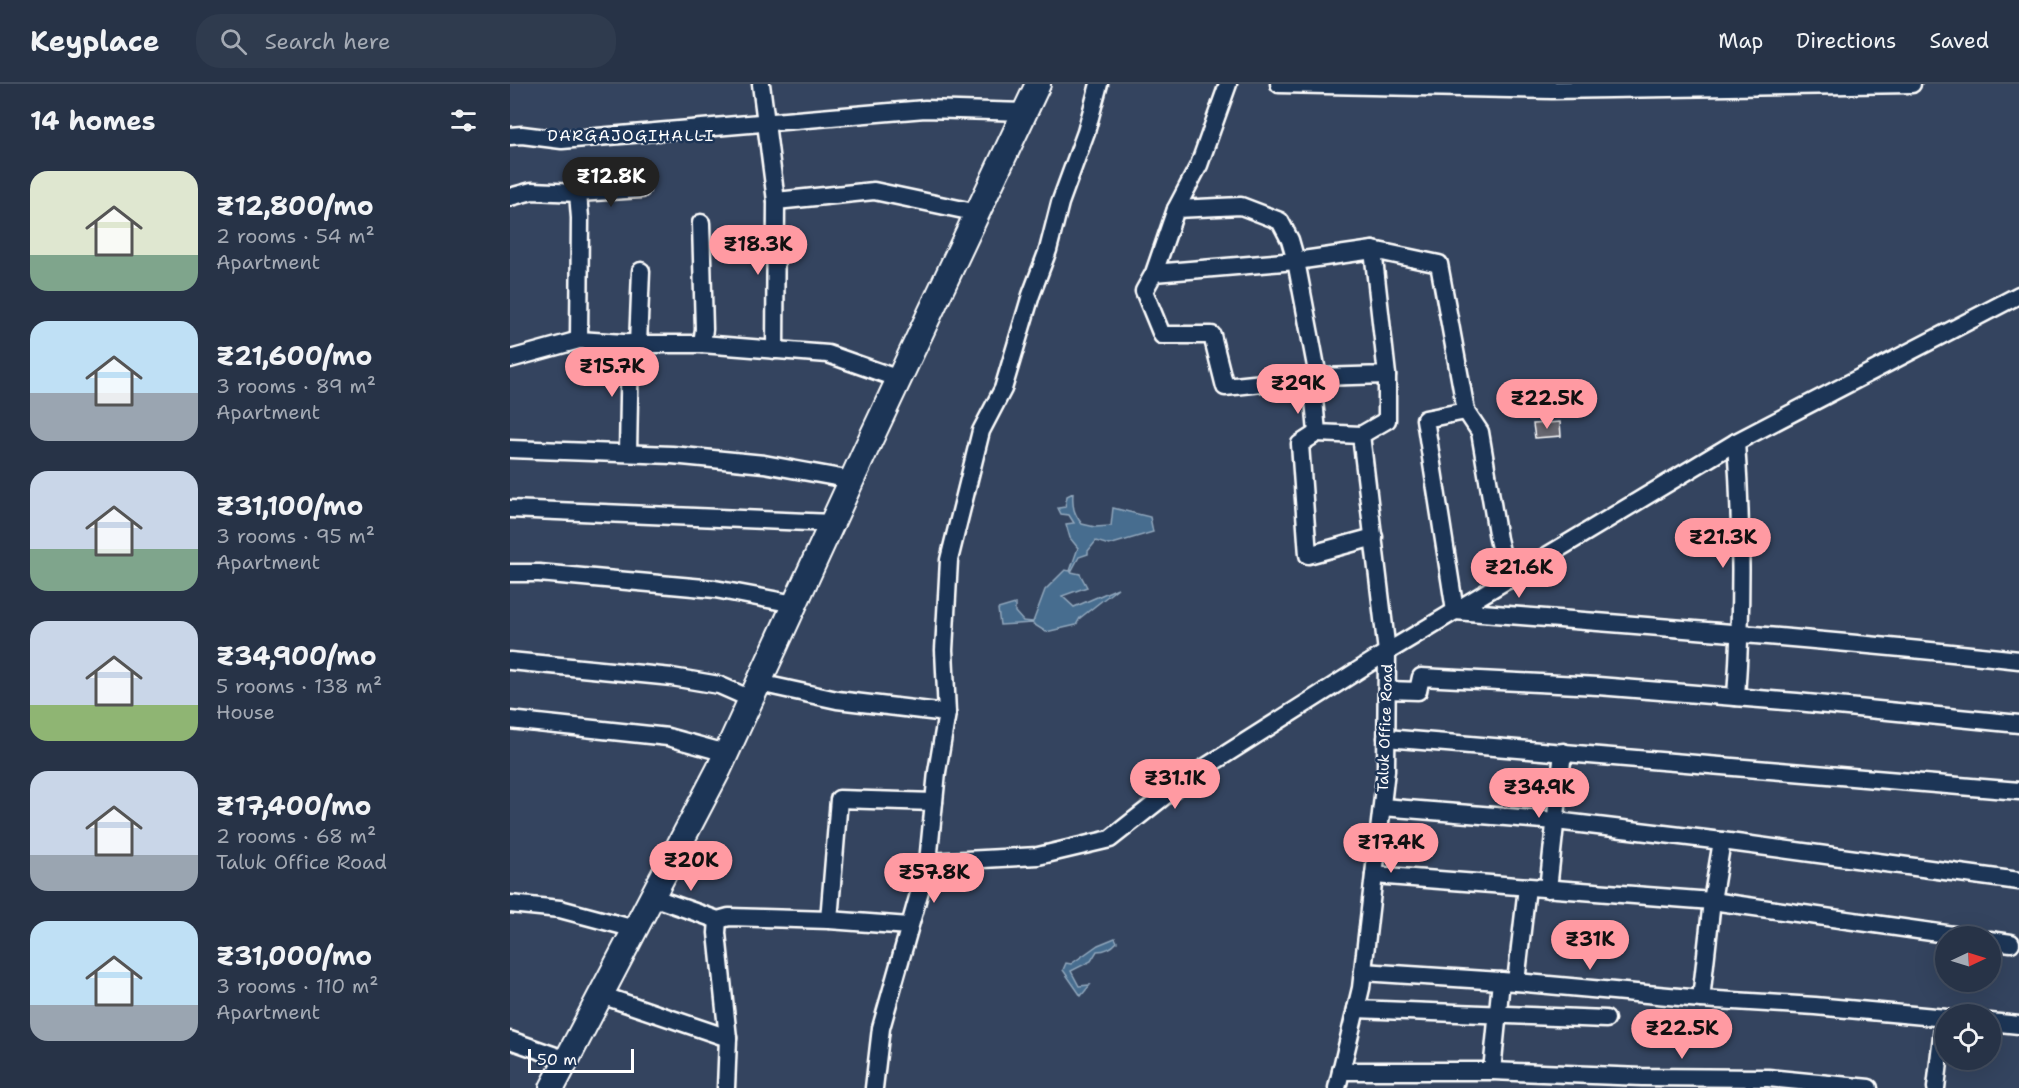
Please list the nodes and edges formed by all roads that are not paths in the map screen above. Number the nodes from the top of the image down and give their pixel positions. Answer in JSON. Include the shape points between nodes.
{"nodes":[{"id":1,"x":760,"y":84,"type":"edge"},
{"id":2,"x":1038,"y":84,"type":"edge"},
{"id":3,"x":1099,"y":84,"type":"edge"},
{"id":4,"x":1228,"y":84,"type":"edge"},
{"id":5,"x":1279,"y":84,"type":"edge"},
{"id":6,"x":1912,"y":84,"type":"edge"},
{"id":7,"x":1025,"y":112,"type":"junction"},
{"id":8,"x":765,"y":124,"type":"junction"},
{"id":9,"x":510,"y":136,"type":"edge"},
{"id":10,"x":641,"y":189,"type":"dead end"},
{"id":11,"x":578,"y":193,"type":"junction"},
{"id":12,"x":510,"y":196,"type":"edge"},
{"id":13,"x":776,"y":201,"type":"junction"},
{"id":14,"x":1176,"y":209,"type":"junction"},
{"id":15,"x":978,"y":213,"type":"junction"},
{"id":16,"x":701,"y":224,"type":"dead end"},
{"id":17,"x":1373,"y":250,"type":"junction"},
{"id":18,"x":1296,"y":261,"type":"junction"},
{"id":19,"x":641,"y":271,"type":"dead end"},
{"id":20,"x":1154,"y":273,"type":"junction"},
{"id":21,"x":2019,"y":295,"type":"edge"},
{"id":22,"x":579,"y":340,"type":"junction"},
{"id":23,"x":634,"y":344,"type":"junction"},
{"id":24,"x":702,"y":344,"type":"junction"},
{"id":25,"x":775,"y":351,"type":"junction"},
{"id":26,"x":510,"y":359,"type":"edge"},
{"id":27,"x":1387,"y":375,"type":"junction"},
{"id":28,"x":1318,"y":377,"type":"junction"},
{"id":29,"x":899,"y":379,"type":"junction"},
{"id":30,"x":1466,"y":411,"type":"junction"},
{"id":31,"x":1317,"y":433,"type":"junction"},
{"id":32,"x":1361,"y":435,"type":"junction"},
{"id":33,"x":1736,"y":442,"type":"junction"},
{"id":34,"x":510,"y":449,"type":"edge"},
{"id":35,"x":628,"y":453,"type":"junction"},
{"id":36,"x":852,"y":480,"type":"junction"},
{"id":37,"x":510,"y":510,"type":"edge"},
{"id":38,"x":832,"y":523,"type":"junction"},
{"id":39,"x":1374,"y":537,"type":"junction"},
{"id":40,"x":510,"y":573,"type":"edge"},
{"id":41,"x":1508,"y":580,"type":"junction"},
{"id":42,"x":795,"y":604,"type":"junction"},
{"id":43,"x":1455,"y":611,"type":"junction"},
{"id":44,"x":1740,"y":633,"type":"junction"},
{"id":45,"x":1388,"y":652,"type":"junction"},
{"id":46,"x":2019,"y":660,"type":"edge"},
{"id":47,"x":510,"y":661,"type":"edge"},
{"id":48,"x":1387,"y":690,"type":"junction"},
{"id":49,"x":755,"y":691,"type":"junction"},
{"id":50,"x":1736,"y":697,"type":"junction"},
{"id":51,"x":947,"y":713,"type":"junction"},
{"id":52,"x":510,"y":720,"type":"edge"},
{"id":53,"x":2019,"y":724,"type":"edge"},
{"id":54,"x":1386,"y":738,"type":"junction"},
{"id":55,"x":1563,"y":752,"type":"junction"},
{"id":56,"x":726,"y":753,"type":"junction"},
{"id":57,"x":2019,"y":791,"type":"edge"},
{"id":58,"x":934,"y":802,"type":"junction"},
{"id":59,"x":1382,"y":807,"type":"junction"},
{"id":60,"x":1556,"y":821,"type":"junction"},
{"id":61,"x":1722,"y":841,"type":"junction"},
{"id":62,"x":928,"y":862,"type":"junction"},
{"id":63,"x":1374,"y":875,"type":"junction"},
{"id":64,"x":2019,"y":880,"type":"edge"},
{"id":65,"x":1527,"y":887,"type":"junction"},
{"id":66,"x":1548,"y":889,"type":"junction"},
{"id":67,"x":652,"y":897,"type":"junction"},
{"id":68,"x":1712,"y":901,"type":"junction"},
{"id":69,"x":510,"y":904,"type":"edge"},
{"id":70,"x":718,"y":920,"type":"junction"},
{"id":71,"x":829,"y":920,"type":"junction"},
{"id":72,"x":909,"y":926,"type":"junction"},
{"id":73,"x":635,"y":929,"type":"junction"},
{"id":74,"x":1935,"y":932,"type":"edge"},
{"id":75,"x":2001,"y":942,"type":"edge"},
{"id":76,"x":2011,"y":943,"type":"dead end"},
{"id":77,"x":1363,"y":972,"type":"junction"},
{"id":78,"x":1508,"y":981,"type":"junction"},
{"id":79,"x":601,"y":994,"type":"junction"},
{"id":80,"x":1701,"y":999,"type":"junction"},
{"id":81,"x":1356,"y":1009,"type":"junction"},
{"id":82,"x":1498,"y":1014,"type":"junction"},
{"id":83,"x":1935,"y":1017,"type":"edge"},
{"id":84,"x":1606,"y":1019,"type":"dead end"},
{"id":85,"x":2001,"y":1023,"type":"edge"},
{"id":86,"x":2019,"y":1025,"type":"edge"},
{"id":87,"x":728,"y":1038,"type":"junction"},
{"id":88,"x":510,"y":1040,"type":"edge"},
{"id":89,"x":567,"y":1060,"type":"junction"},
{"id":90,"x":1938,"y":1070,"type":"edge"},
{"id":91,"x":1341,"y":1071,"type":"junction"},
{"id":92,"x":1460,"y":1071,"type":"junction"},
{"id":93,"x":1492,"y":1071,"type":"junction"},
{"id":94,"x":552,"y":1088,"type":"edge"},
{"id":95,"x":726,"y":1088,"type":"edge"},
{"id":96,"x":874,"y":1088,"type":"edge"},
{"id":97,"x":1337,"y":1088,"type":"edge"},
{"id":98,"x":1459,"y":1088,"type":"edge"},
{"id":99,"x":1869,"y":1088,"type":"edge"},
{"id":100,"x":1936,"y":1088,"type":"edge"}],
"edges":[{"from":1,"to":8,"type":"street"},
{"from":2,"to":7,"type":"main road"},
{"from":3,"to":51,"type":"street","via":[[1003,389],[981,431],[949,560],[944,650]]},
{"from":4,"to":14,"type":"street","via":[[1199,165]]},
{"from":5,"to":6,"type":"street","via":[[1552,90]]},
{"from":7,"to":8,"type":"street","via":[[925,109]]},
{"from":7,"to":15,"type":"main road"},
{"from":8,"to":9,"type":"street","via":[[562,140]]},
{"from":8,"to":13,"type":"street"},
{"from":10,"to":11,"type":"street"},
{"from":11,"to":12,"type":"street","via":[[532,191]]},
{"from":11,"to":22,"type":"street"},
{"from":13,"to":15,"type":"street","via":[[874,191]]},
{"from":13,"to":25,"type":"street"},
{"from":14,"to":18,"type":"street","via":[[1241,206],[1280,221]]},
{"from":14,"to":20,"type":"street"},
{"from":15,"to":29,"type":"main road"},
{"from":16,"to":24,"type":"street","via":[[705,329]]},
{"from":17,"to":18,"type":"street"},
{"from":17,"to":27,"type":"street"},
{"from":17,"to":30,"type":"street","via":[[1439,264]]},
{"from":18,"to":20,"type":"street"},
{"from":18,"to":28,"type":"street"},
{"from":19,"to":23,"type":"street"},
{"from":20,"to":28,"type":"street","via":[[1144,291],[1162,335],[1212,335],[1225,387]]},
{"from":21,"to":33,"type":"street"},
{"from":22,"to":23,"type":"street"},
{"from":22,"to":26,"type":"street"},
{"from":23,"to":24,"type":"street"},
{"from":23,"to":35,"type":"street"},
{"from":24,"to":25,"type":"street"},
{"from":25,"to":29,"type":"street","via":[[828,354]]},
{"from":27,"to":28,"type":"street"},
{"from":27,"to":32,"type":"street","via":[[1387,420]]},
{"from":28,"to":31,"type":"street","via":[[1314,399]]},
{"from":29,"to":36,"type":"main road"},
{"from":30,"to":41,"type":"street","via":[[1480,432]]},
{"from":30,"to":43,"type":"street","via":[[1425,419]]},
{"from":31,"to":32,"type":"street"},
{"from":31,"to":39,"type":"street","via":[[1300,444],[1308,555]]},
{"from":32,"to":39,"type":"street","name":"Taluk Office Road"},
{"from":33,"to":41,"type":"street"},
{"from":33,"to":44,"type":"street"},
{"from":34,"to":35,"type":"street"},
{"from":35,"to":36,"type":"street","via":[[764,464]]},
{"from":36,"to":38,"type":"main road"},
{"from":37,"to":38,"type":"street"},
{"from":38,"to":42,"type":"main road"},
{"from":39,"to":45,"type":"street","name":"Taluk Office Road"},
{"from":40,"to":42,"type":"street","via":[[715,589]]},
{"from":41,"to":43,"type":"street"},
{"from":42,"to":49,"type":"main road"},
{"from":43,"to":44,"type":"street"},
{"from":43,"to":45,"type":"street"},
{"from":44,"to":46,"type":"street"},
{"from":44,"to":50,"type":"street"},
{"from":45,"to":48,"type":"street","name":"Taluk Office Road"},
{"from":45,"to":62,"type":"street","via":[[1185,780],[1110,839],[1038,856]]},
{"from":47,"to":49,"type":"street","via":[[672,677]]},
{"from":48,"to":50,"type":"street","via":[[1418,691],[1421,677]]},
{"from":48,"to":54,"type":"street","name":"Taluk Office Road"},
{"from":49,"to":51,"type":"street"},
{"from":49,"to":56,"type":"main road"},
{"from":50,"to":53,"type":"street"},
{"from":51,"to":58,"type":"street"},
{"from":52,"to":56,"type":"street","via":[[668,738]]},
{"from":54,"to":55,"type":"street"},
{"from":54,"to":59,"type":"street","name":"Taluk Office Road"},
{"from":55,"to":57,"type":"street"},
{"from":55,"to":60,"type":"street"},
{"from":56,"to":67,"type":"main road"},
{"from":58,"to":62,"type":"street"},
{"from":58,"to":71,"type":"street","via":[[839,799]]},
{"from":59,"to":60,"type":"street"},
{"from":59,"to":63,"type":"street","name":"Taluk Office Road"},
{"from":60,"to":61,"type":"street"},
{"from":60,"to":66,"type":"street"},
{"from":61,"to":64,"type":"street"},
{"from":61,"to":68,"type":"street"},
{"from":62,"to":72,"type":"street"},
{"from":63,"to":65,"type":"street"},
{"from":63,"to":77,"type":"street","name":"Taluk Office Road"},
{"from":65,"to":66,"type":"street"},
{"from":65,"to":78,"type":"street"},
{"from":66,"to":68,"type":"street"},
{"from":67,"to":70,"type":"street"},
{"from":67,"to":73,"type":"main road"},
{"from":68,"to":74,"type":"street"},
{"from":68,"to":80,"type":"street"},
{"from":69,"to":73,"type":"street","via":[[560,909]]},
{"from":70,"to":71,"type":"street"},
{"from":70,"to":87,"type":"street"},
{"from":71,"to":72,"type":"street"},
{"from":72,"to":96,"type":"street","via":[[881,1028]]},
{"from":73,"to":79,"type":"main road"},
{"from":75,"to":76,"type":"street"},
{"from":77,"to":78,"type":"street"},
{"from":77,"to":81,"type":"street","name":"Taluk Office Road"},
{"from":78,"to":80,"type":"street"},
{"from":78,"to":82,"type":"street"},
{"from":79,"to":87,"type":"street"},
{"from":79,"to":89,"type":"main road"},
{"from":80,"to":83,"type":"street"},
{"from":81,"to":82,"type":"street"},
{"from":81,"to":91,"type":"street","name":"Taluk Office Road"},
{"from":82,"to":84,"type":"street"},
{"from":82,"to":93,"type":"street"},
{"from":85,"to":86,"type":"street"},
{"from":87,"to":95,"type":"street"},
{"from":88,"to":89,"type":"street"},
{"from":89,"to":94,"type":"main road"},
{"from":90,"to":100,"type":"street"},
{"from":91,"to":92,"type":"street"},
{"from":91,"to":97,"type":"street","name":"Taluk Office Road"},
{"from":92,"to":93,"type":"street"},
{"from":92,"to":98,"type":"street"},
{"from":93,"to":99,"type":"street","via":[[1768,1078]]}]}
